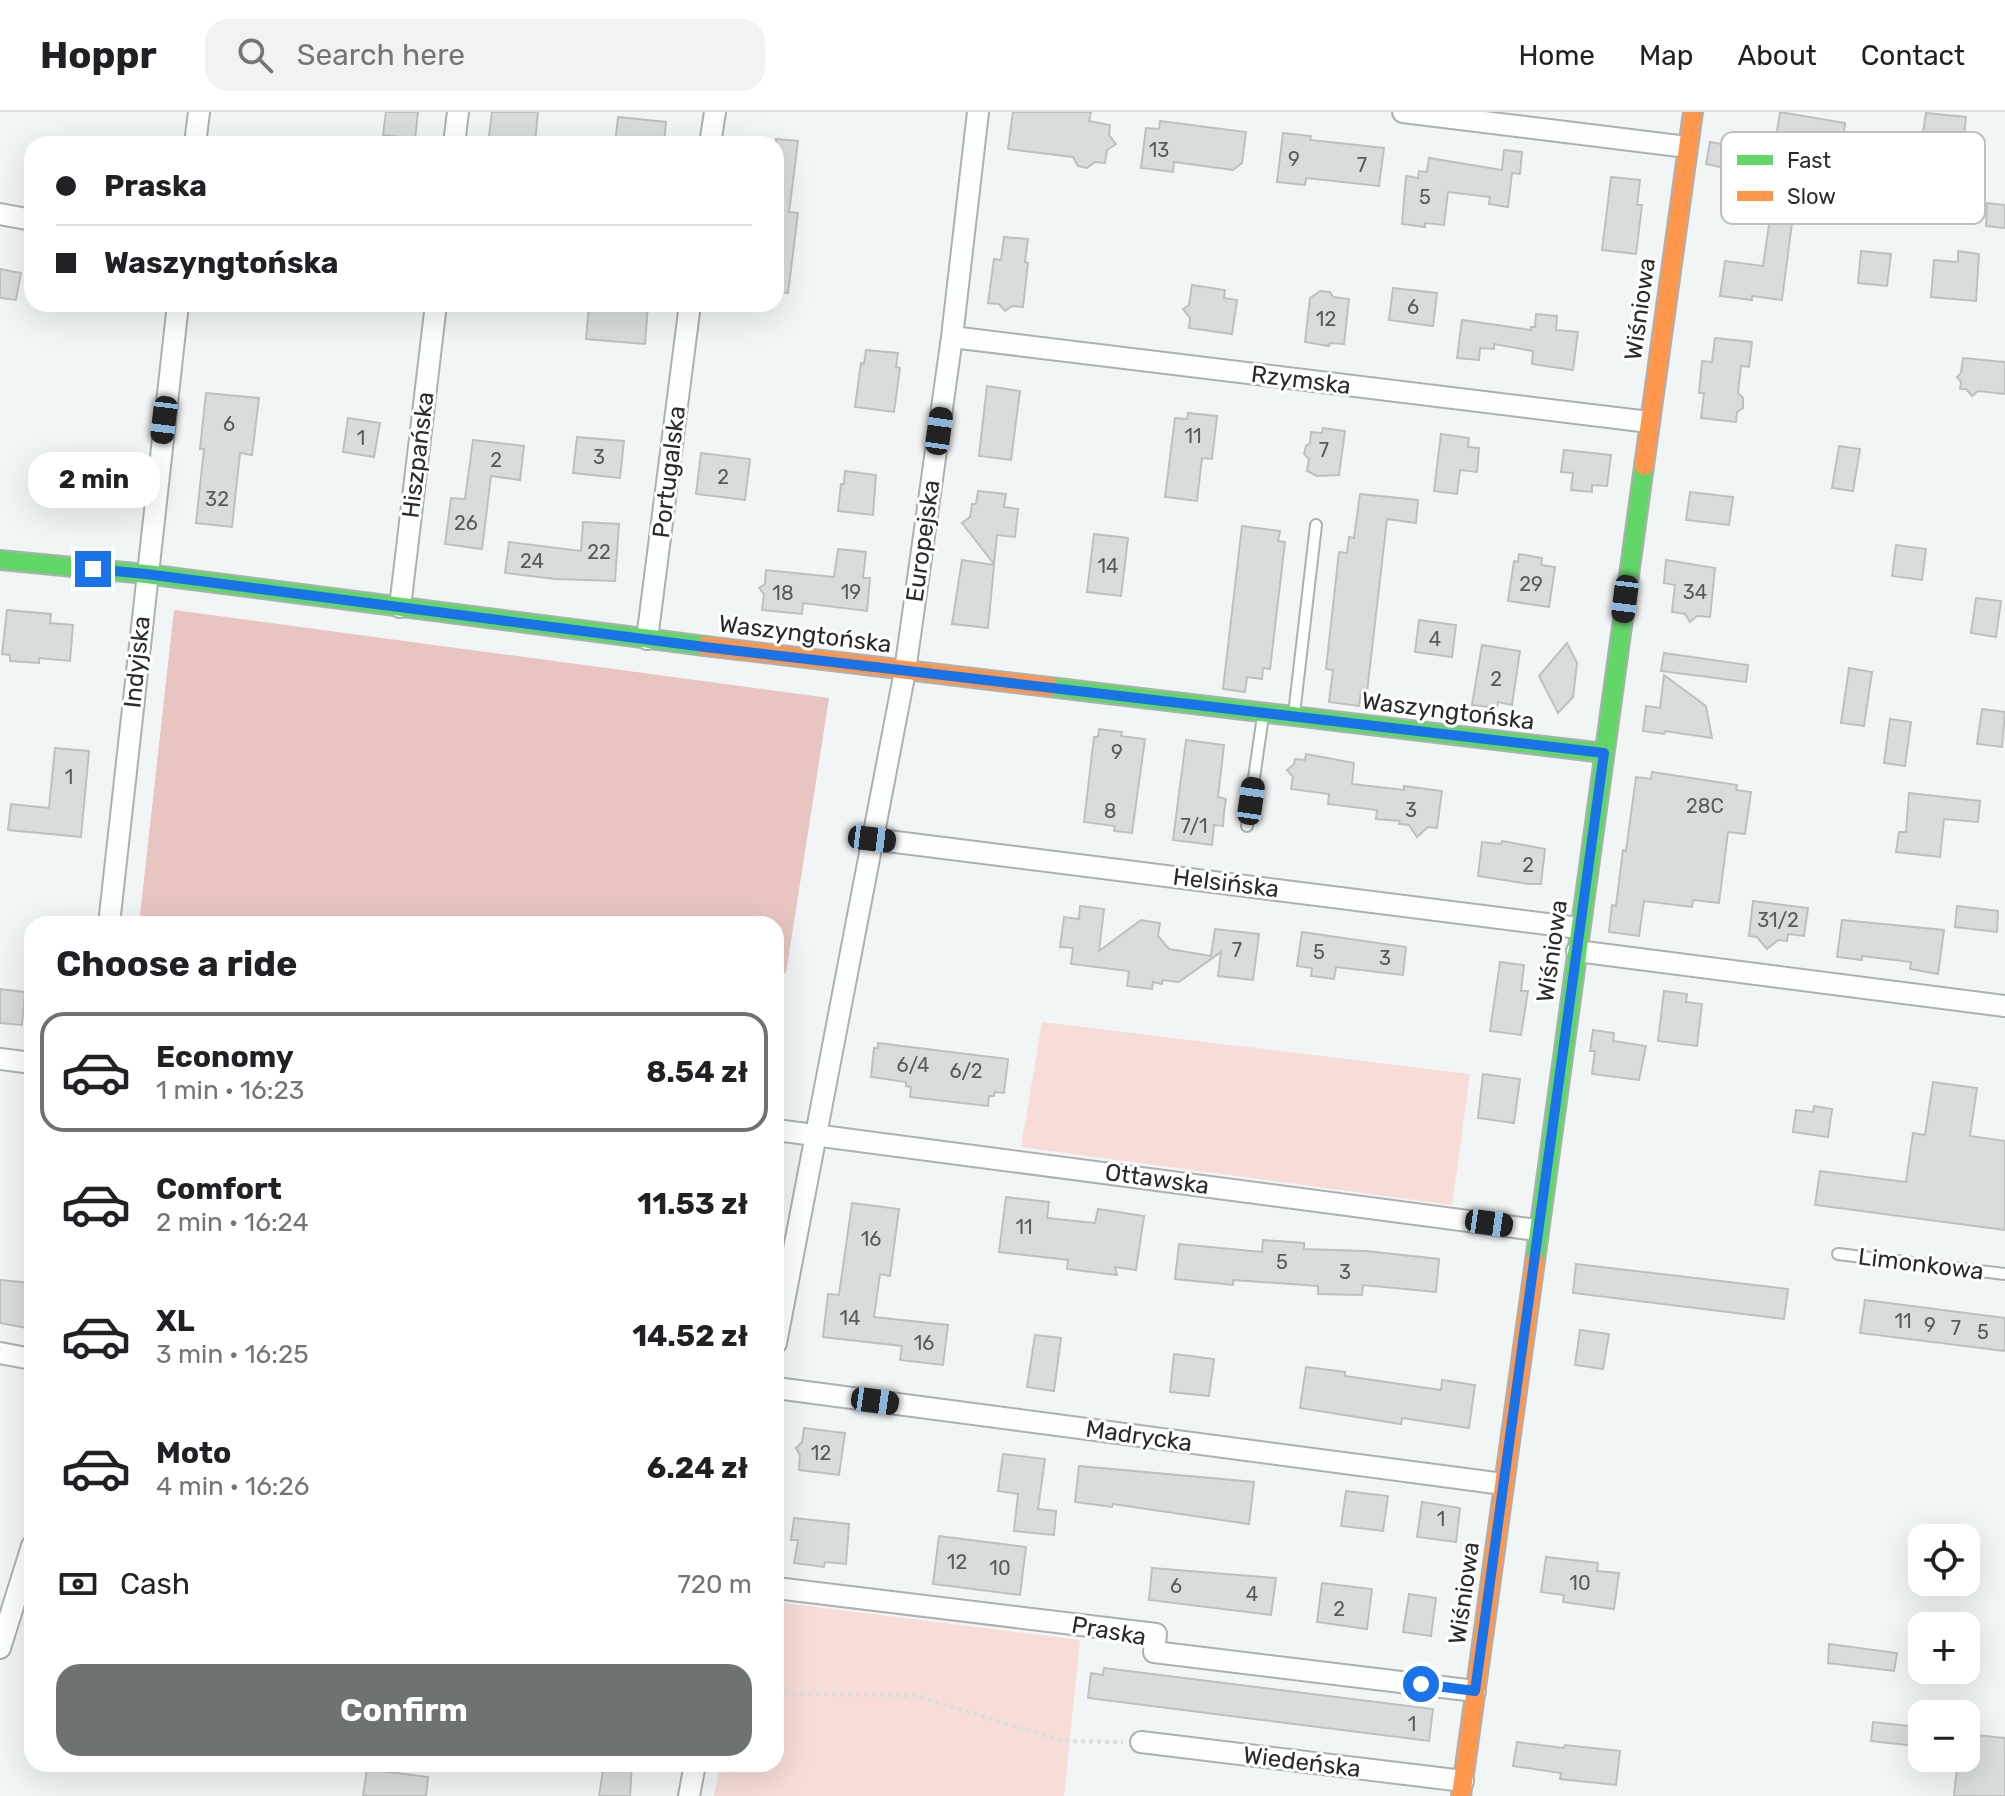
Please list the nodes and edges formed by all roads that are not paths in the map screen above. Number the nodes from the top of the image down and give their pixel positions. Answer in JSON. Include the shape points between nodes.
{"nodes":[{"id":1,"x":199,"y":112,"type":"edge"},
{"id":2,"x":458,"y":112,"type":"edge"},
{"id":3,"x":715,"y":112,"type":"edge"},
{"id":4,"x":978,"y":112,"type":"edge"},
{"id":5,"x":1403,"y":112,"type":"edge"},
{"id":6,"x":1693,"y":112,"type":"edge"},
{"id":7,"x":196,"y":136,"type":"edge"},
{"id":8,"x":455,"y":136,"type":"edge"},
{"id":9,"x":711,"y":136,"type":"edge"},
{"id":10,"x":1687,"y":147,"type":"junction"},
{"id":11,"x":0,"y":214,"type":"edge"},
{"id":12,"x":24,"y":218,"type":"edge"},
{"id":13,"x":177,"y":312,"type":"edge"},
{"id":14,"x":435,"y":312,"type":"edge"},
{"id":15,"x":689,"y":312,"type":"edge"},
{"id":16,"x":952,"y":337,"type":"junction"},
{"id":17,"x":1649,"y":422,"type":"junction"},
{"id":18,"x":1316,"y":525,"type":"dead end"},
{"id":19,"x":0,"y":560,"type":"edge"},
{"id":20,"x":146,"y":574,"type":"junction"},
{"id":21,"x":400,"y":607,"type":"junction"},
{"id":22,"x":647,"y":639,"type":"junction"},
{"id":23,"x":905,"y":671,"type":"junction"},
{"id":24,"x":1263,"y":714,"type":"junction"},
{"id":25,"x":1294,"y":717,"type":"junction"},
{"id":26,"x":1604,"y":753,"type":"junction"},
{"id":27,"x":1247,"y":826,"type":"dead end"},
{"id":28,"x":872,"y":839,"type":"junction"},
{"id":29,"x":110,"y":916,"type":"edge"},
{"id":30,"x":1579,"y":928,"type":"junction"},
{"id":31,"x":1577,"y":951,"type":"junction"},
{"id":32,"x":2005,"y":1006,"type":"edge"},
{"id":33,"x":0,"y":1059,"type":"edge"},
{"id":34,"x":24,"y":1062,"type":"edge"},
{"id":35,"x":784,"y":1131,"type":"edge"},
{"id":36,"x":817,"y":1134,"type":"junction"},
{"id":37,"x":1537,"y":1230,"type":"junction"},
{"id":38,"x":1838,"y":1254,"type":"dead end"},
{"id":39,"x":2005,"y":1274,"type":"edge"},
{"id":40,"x":784,"y":1302,"type":"edge"},
{"id":41,"x":0,"y":1353,"type":"edge"},
{"id":42,"x":24,"y":1358,"type":"edge"},
{"id":43,"x":784,"y":1389,"type":"edge"},
{"id":44,"x":1503,"y":1484,"type":"junction"},
{"id":45,"x":784,"y":1589,"type":"edge"},
{"id":46,"x":23,"y":1604,"type":"edge"},
{"id":47,"x":0,"y":1648,"type":"edge"},
{"id":48,"x":1475,"y":1691,"type":"junction"},
{"id":49,"x":1141,"y":1742,"type":"road end"},
{"id":50,"x":694,"y":1772,"type":"edge"},
{"id":51,"x":1462,"y":1788,"type":"edge"},
{"id":52,"x":689,"y":1796,"type":"edge"}],
"edges":[{"from":1,"to":7,"type":"street"},
{"from":2,"to":8,"type":"street"},
{"from":3,"to":9,"type":"street"},
{"from":4,"to":16,"type":"street","name":"Europejska"},
{"from":5,"to":10,"type":"street"},
{"from":6,"to":10,"type":"street","name":"Wiśniowa"},
{"from":10,"to":17,"type":"street","name":"Wiśniowa"},
{"from":11,"to":12,"type":"street"},
{"from":13,"to":20,"type":"street","name":"Indyjska"},
{"from":14,"to":21,"type":"street","name":"Hiszpańska"},
{"from":15,"to":22,"type":"street","name":"Portugalska"},
{"from":16,"to":17,"type":"street","name":"Rzymska"},
{"from":16,"to":23,"type":"street","name":"Europejska"},
{"from":17,"to":26,"type":"street","name":"Wiśniowa"},
{"from":18,"to":25,"type":"lane"},
{"from":19,"to":20,"type":"street","name":"Waszyngtońska"},
{"from":20,"to":21,"type":"street","name":"Waszyngtońska"},
{"from":20,"to":29,"type":"street","name":"Indyjska"},
{"from":21,"to":22,"type":"street","name":"Waszyngtońska"},
{"from":22,"to":23,"type":"street","name":"Waszyngtońska"},
{"from":23,"to":24,"type":"street","name":"Waszyngtońska"},
{"from":23,"to":28,"type":"street","name":"Europejska"},
{"from":24,"to":25,"type":"street","name":"Waszyngtońska"},
{"from":24,"to":27,"type":"lane"},
{"from":25,"to":26,"type":"street","name":"Waszyngtońska"},
{"from":26,"to":30,"type":"street","name":"Wiśniowa"},
{"from":28,"to":30,"type":"street","name":"Helsińska"},
{"from":28,"to":36,"type":"street","name":"Europejska"},
{"from":30,"to":31,"type":"street","name":"Wiśniowa"},
{"from":31,"to":32,"type":"street"},
{"from":31,"to":37,"type":"street","name":"Wiśniowa"},
{"from":33,"to":34,"type":"street"},
{"from":35,"to":36,"type":"street","name":"Ottawska"},
{"from":36,"to":37,"type":"street","name":"Ottawska"},
{"from":36,"to":40,"type":"street","name":"Europejska"},
{"from":37,"to":44,"type":"street","name":"Wiśniowa"},
{"from":38,"to":39,"type":"lane","name":"Limonkowa"},
{"from":41,"to":42,"type":"street"},
{"from":43,"to":44,"type":"street","name":"Madrycka"},
{"from":44,"to":48,"type":"street","name":"Wiśniowa"},
{"from":45,"to":48,"type":"street","name":"Praska","via":[[1156,1634],[1154,1652]]},
{"from":46,"to":47,"type":"street"},
{"from":48,"to":51,"type":"street","name":"Wiśniowa"},
{"from":49,"to":51,"type":"street","name":"Wiedeńska"},
{"from":50,"to":52,"type":"street"}]}
